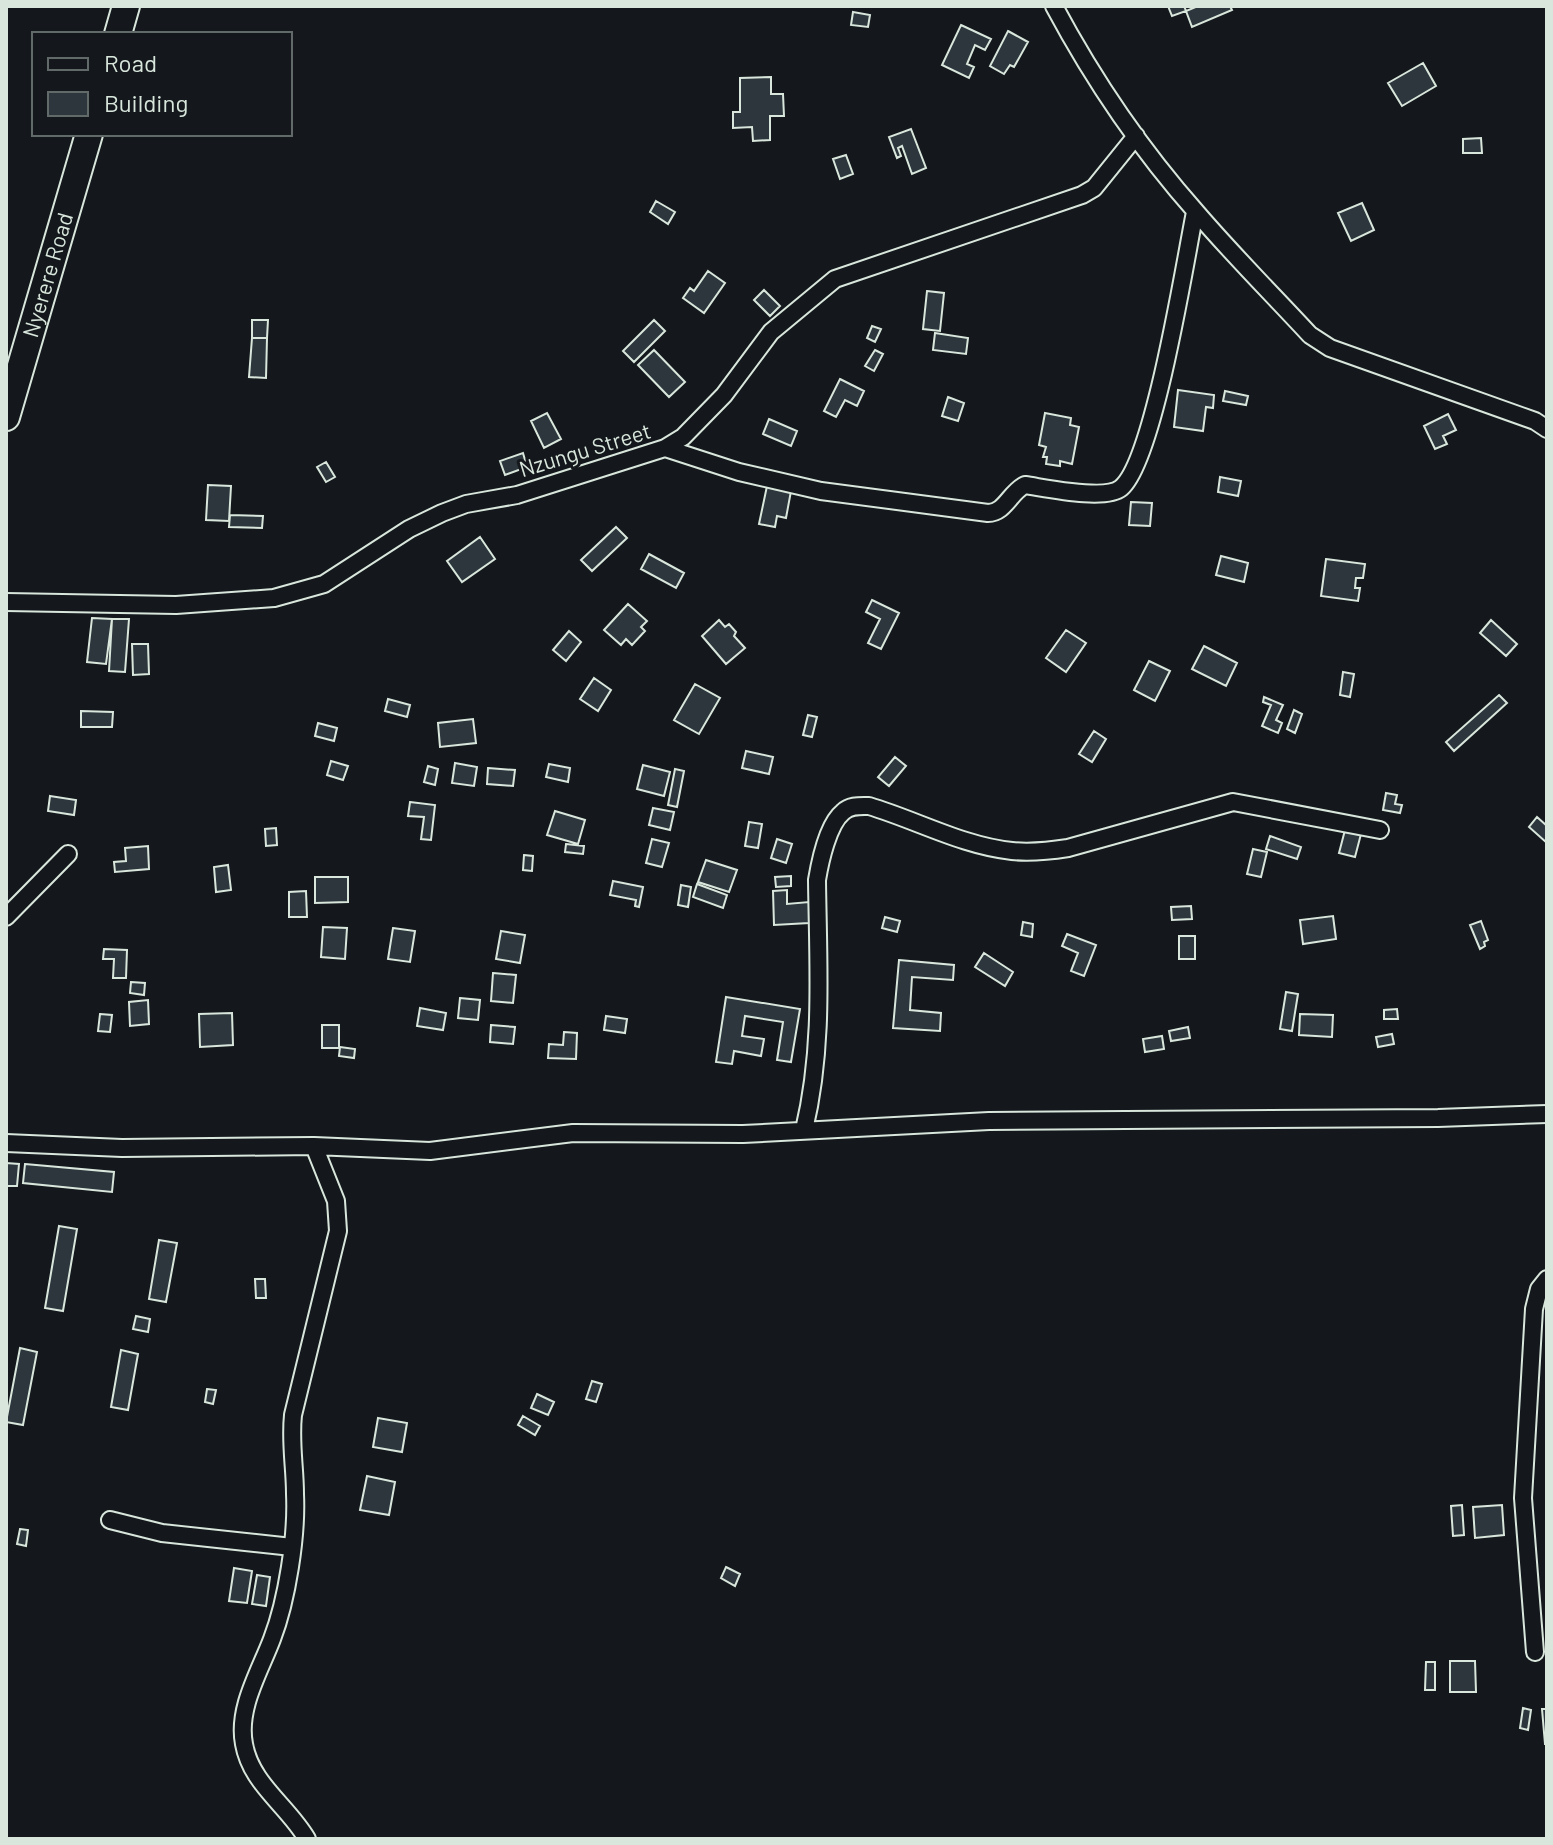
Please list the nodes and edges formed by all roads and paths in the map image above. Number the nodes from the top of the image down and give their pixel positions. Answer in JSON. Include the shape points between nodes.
{"nodes":[{"id":1,"x":126,"y":6,"type":"edge"},
{"id":2,"x":1054,"y":6,"type":"edge"},
{"id":3,"x":119,"y":32,"type":"edge"},
{"id":4,"x":88,"y":136,"type":"edge"},
{"id":5,"x":1136,"y":136,"type":"junction"},
{"id":6,"x":1195,"y":212,"type":"junction"},
{"id":7,"x":6,"y":417,"type":"edge"},
{"id":8,"x":1547,"y":429,"type":"edge"},
{"id":9,"x":665,"y":448,"type":"junction"},
{"id":10,"x":6,"y":602,"type":"edge"},
{"id":11,"x":1380,"y":830,"type":"dead end"},
{"id":12,"x":68,"y":854,"type":"dead end"},
{"id":13,"x":6,"y":917,"type":"edge"},
{"id":14,"x":1547,"y":1114,"type":"edge"},
{"id":15,"x":804,"y":1130,"type":"junction"},
{"id":16,"x":6,"y":1143,"type":"edge"},
{"id":17,"x":314,"y":1146,"type":"junction"},
{"id":18,"x":1547,"y":1279,"type":"edge"},
{"id":19,"x":110,"y":1520,"type":"dead end"},
{"id":20,"x":292,"y":1547,"type":"junction"},
{"id":21,"x":1535,"y":1652,"type":"dead end"},
{"id":22,"x":307,"y":1839,"type":"edge"}],
"edges":[{"from":1,"to":3,"type":"main road"},
{"from":2,"to":5,"type":"street"},
{"from":4,"to":7,"type":"main road","name":"Nyerere Road"},
{"from":5,"to":6,"type":"street"},
{"from":5,"to":9,"type":"street","name":"Nzungu Street","via":[[1094,188],[1082,195],[835,279],[771,332],[715,404]]},
{"from":6,"to":8,"type":"street","via":[[1310,335],[1330,348]]},
{"from":6,"to":9,"type":"street","via":[[1159,396],[1132,475],[1120,489],[1106,494],[1025,485],[1000,510],[988,513],[821,491]]},
{"from":9,"to":10,"type":"street","name":"Nzungu Street","via":[[442,513],[324,584],[274,598],[176,605]]},
{"from":11,"to":15,"type":"street","via":[[1233,802],[1068,848],[1011,851],[869,806],[843,811],[821,858],[817,880],[819,1041]]},
{"from":12,"to":13,"type":"street"},
{"from":14,"to":15,"type":"street","via":[[989,1121]]},
{"from":15,"to":17,"type":"street","via":[[573,1133],[430,1151]]},
{"from":16,"to":17,"type":"street"},
{"from":17,"to":20,"type":"street","via":[[336,1201],[338,1231],[293,1415]]},
{"from":18,"to":21,"type":"street","via":[[1534,1309],[1523,1498]]},
{"from":19,"to":20,"type":"street","via":[[162,1533]]},
{"from":20,"to":22,"type":"street","via":[[277,1624],[250,1696],[243,1741],[254,1774]]}]}
